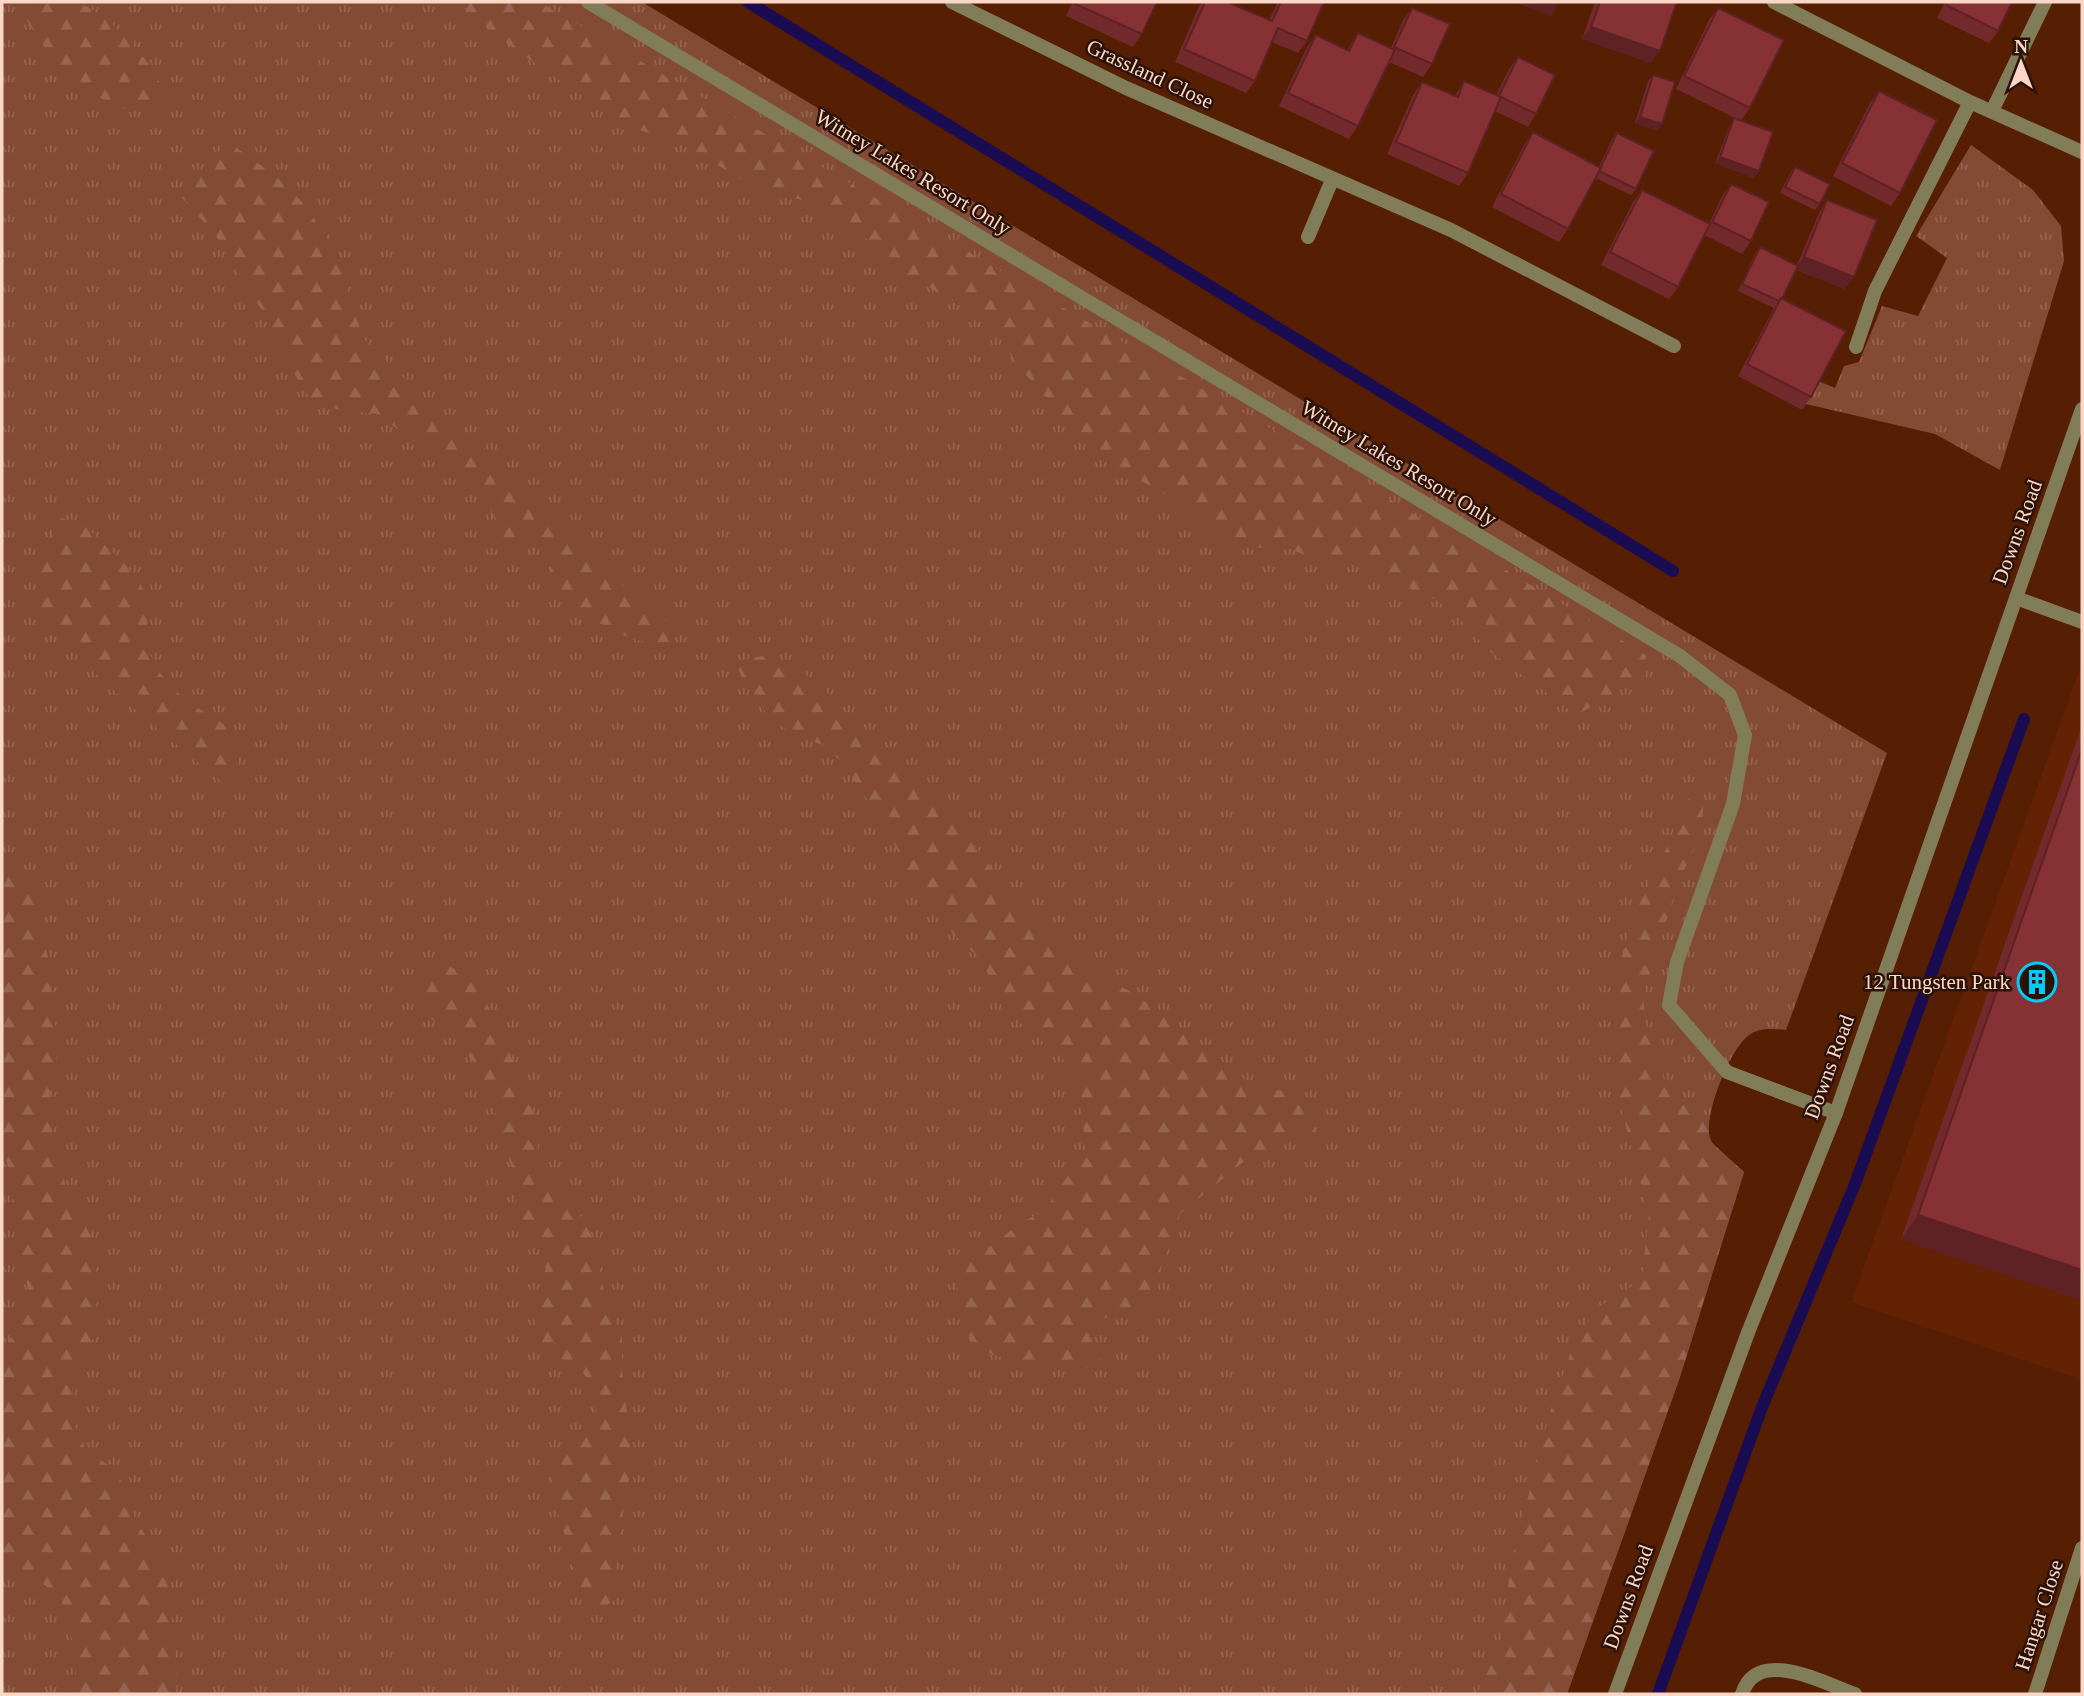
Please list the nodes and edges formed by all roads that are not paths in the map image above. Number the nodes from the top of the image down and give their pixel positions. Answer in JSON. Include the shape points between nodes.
{"nodes":[{"id":1,"x":588,"y":2,"type":"edge"},
{"id":2,"x":952,"y":2,"type":"edge"},
{"id":3,"x":1774,"y":2,"type":"edge"},
{"id":4,"x":2045,"y":2,"type":"edge"},
{"id":5,"x":1970,"y":102,"type":"junction"},
{"id":6,"x":1992,"y":111,"type":"junction"},
{"id":7,"x":2082,"y":152,"type":"edge"},
{"id":8,"x":1332,"y":180,"type":"junction"},
{"id":9,"x":1308,"y":237,"type":"dead end"},
{"id":10,"x":1674,"y":346,"type":"dead end"},
{"id":11,"x":1856,"y":347,"type":"dead end"},
{"id":12,"x":2082,"y":409,"type":"edge"},
{"id":13,"x":2016,"y":598,"type":"junction"},
{"id":14,"x":2082,"y":622,"type":"edge"},
{"id":15,"x":1836,"y":1113,"type":"junction"},
{"id":16,"x":2082,"y":1548,"type":"edge"},
{"id":17,"x":1615,"y":1694,"type":"edge"},
{"id":18,"x":1741,"y":1694,"type":"edge"},
{"id":19,"x":1855,"y":1694,"type":"edge"},
{"id":20,"x":2035,"y":1694,"type":"edge"}],
"edges":[{"from":1,"to":15,"type":"street","name":"Witney Lakes Resort Only","via":[[1680,656],[1730,695],[1745,735],[1733,804],[1677,962],[1669,1004],[1727,1072]]},
{"from":2,"to":8,"type":"street","name":"Grassland Close","via":[[1126,88]]},
{"from":3,"to":5,"type":"street"},
{"from":4,"to":6,"type":"street"},
{"from":5,"to":6,"type":"street"},
{"from":5,"to":11,"type":"street","via":[[1880,280]]},
{"from":6,"to":7,"type":"street"},
{"from":8,"to":9,"type":"street"},
{"from":8,"to":10,"type":"street","name":"Grassland Close","via":[[1451,230]]},
{"from":12,"to":13,"type":"street","name":"Downs Road"},
{"from":13,"to":14,"type":"street"},
{"from":13,"to":15,"type":"street","name":"Downs Road"},
{"from":15,"to":17,"type":"street","name":"Downs Road","via":[[1749,1330]]},
{"from":16,"to":20,"type":"street","name":"Hangar Close"},
{"from":18,"to":19,"type":"street","via":[[1746,1682],[1762,1670],[1789,1671]]}]}
